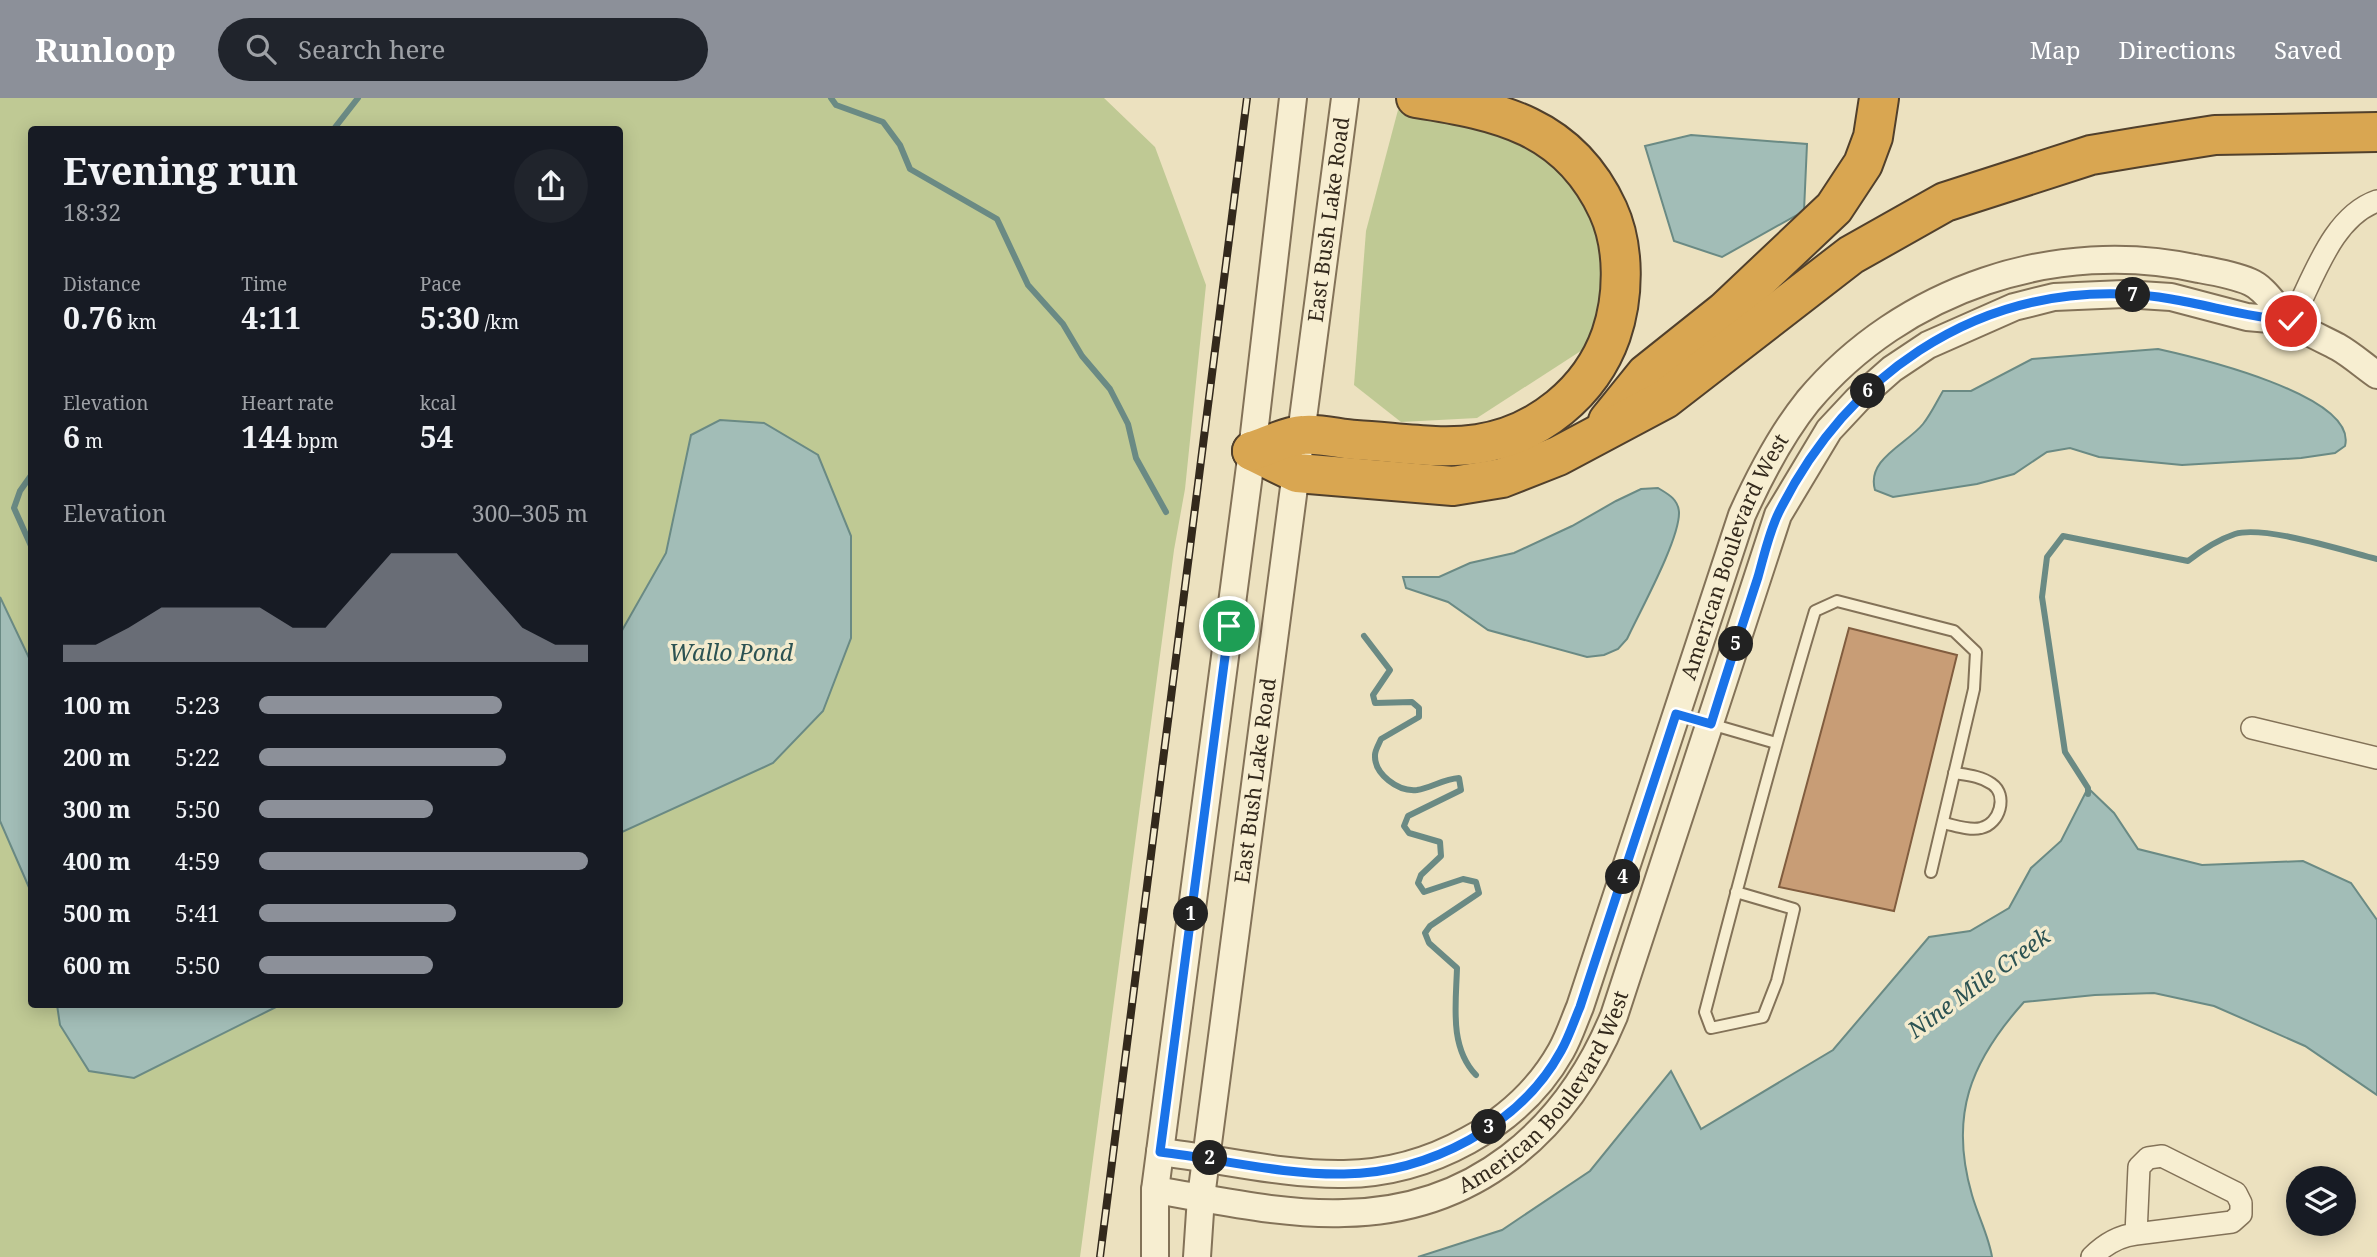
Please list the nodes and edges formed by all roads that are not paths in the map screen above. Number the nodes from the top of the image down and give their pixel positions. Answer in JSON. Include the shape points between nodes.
{"nodes":[{"id":1,"x":1416,"y":98,"type":"edge"},
{"id":2,"x":1879,"y":98,"type":"edge"},
{"id":3,"x":1292,"y":107,"type":"edge"},
{"id":4,"x":1343,"y":109,"type":"edge"},
{"id":5,"x":2377,"y":132,"type":"edge"},
{"id":6,"x":2377,"y":201,"type":"edge"},
{"id":7,"x":2291,"y":321,"type":"junction"},
{"id":8,"x":2377,"y":375,"type":"edge"},
{"id":9,"x":1600,"y":431,"type":"junction"},
{"id":10,"x":1302,"y":435,"type":"junction"},
{"id":11,"x":1252,"y":451,"type":"junction"},
{"id":12,"x":1297,"y":473,"type":"junction"},
{"id":13,"x":1676,"y":714,"type":"junction"},
{"id":14,"x":1711,"y":724,"type":"junction"},
{"id":15,"x":2252,"y":728,"type":"dead end"},
{"id":16,"x":1776,"y":743,"type":"junction"},
{"id":17,"x":2377,"y":758,"type":"edge"},
{"id":18,"x":1954,"y":773,"type":"junction"},
{"id":19,"x":1943,"y":823,"type":"junction"},
{"id":20,"x":1931,"y":872,"type":"dead end"},
{"id":21,"x":1736,"y":892,"type":"junction"},
{"id":22,"x":1160,"y":1152,"type":"junction"},
{"id":23,"x":1207,"y":1157,"type":"junction"},
{"id":24,"x":1155,"y":1190,"type":"junction"},
{"id":25,"x":1201,"y":1197,"type":"junction"},
{"id":26,"x":2136,"y":1234,"type":"junction"},
{"id":27,"x":1155,"y":1257,"type":"edge"},
{"id":28,"x":1197,"y":1257,"type":"edge"},
{"id":29,"x":2092,"y":1257,"type":"edge"}],
"edges":[{"from":1,"to":10,"type":"highway","via":[[1482,108],[1519,120],[1575,162],[1597,188],[1619,249],[1616,322],[1604,354],[1581,389],[1542,420],[1501,439],[1457,446]]},
{"from":2,"to":9,"type":"highway","via":[[1863,164],[1834,208],[1725,311],[1646,374]]},
{"from":3,"to":11,"type":"street"},
{"from":4,"to":10,"type":"street","name":"East Bush Lake Road"},
{"from":5,"to":9,"type":"highway","via":[[2216,135],[2138,147],[2091,155],[1945,202],[1851,255],[1665,399]]},
{"from":6,"to":7,"type":"street","via":[[2365,205],[2336,230]]},
{"from":7,"to":8,"type":"street","name":"American Boulevard West"},
{"from":7,"to":13,"type":"street","name":"American Boulevard West","via":[[2253,283],[2161,260],[2122,259],[2036,266],[1993,278],[1910,314],[1840,368],[1782,437],[1742,515]]},
{"from":7,"to":14,"type":"street","name":"American Boulevard West","via":[[2247,317],[2171,297],[2054,297],[1972,323],[1892,369],[1829,430],[1778,515]]},
{"from":9,"to":12,"type":"highway","via":[[1530,468],[1453,486]]},
{"from":10,"to":11,"type":"highway"},
{"from":10,"to":12,"type":"street","name":"East Bush Lake Road"},
{"from":11,"to":12,"type":"highway"},
{"from":11,"to":22,"type":"street"},
{"from":12,"to":23,"type":"street","name":"East Bush Lake Road"},
{"from":13,"to":14,"type":"lane"},
{"from":13,"to":23,"type":"street","name":"American Boulevard West","via":[[1580,1007],[1561,1051],[1539,1083],[1498,1121],[1457,1147],[1383,1171],[1306,1172]]},
{"from":14,"to":16,"type":"lane"},
{"from":14,"to":25,"type":"street","name":"American Boulevard West","via":[[1597,1057],[1573,1096],[1541,1132],[1509,1159],[1470,1182],[1389,1209],[1299,1211]]},
{"from":15,"to":17,"type":"street"},
{"from":16,"to":18,"type":"lane","via":[[1815,611],[1837,601],[1954,631],[1976,652],[1974,689]]},
{"from":16,"to":21,"type":"lane"},
{"from":18,"to":19,"type":"lane"},
{"from":18,"to":19,"type":"lane","via":[[1982,778],[1995,786],[2000,811],[1982,828]]},
{"from":19,"to":20,"type":"lane"},
{"from":21,"to":21,"type":"lane","via":[[1706,1012],[1711,1028],[1763,1017],[1777,981],[1794,909]]},
{"from":22,"to":23,"type":"street","name":"American Boulevard West"},
{"from":22,"to":24,"type":"street"},
{"from":23,"to":25,"type":"street","name":"East Bush Lake Road"},
{"from":24,"to":25,"type":"street","name":"American Boulevard West"},
{"from":24,"to":27,"type":"street"},
{"from":25,"to":28,"type":"street","name":"East Bush Lake Road"},
{"from":26,"to":26,"type":"street","via":[[2232,1222],[2241,1214],[2241,1203],[2236,1193],[2162,1156],[2148,1158],[2140,1167]]},
{"from":26,"to":29,"type":"street","via":[[2122,1236]]}]}
